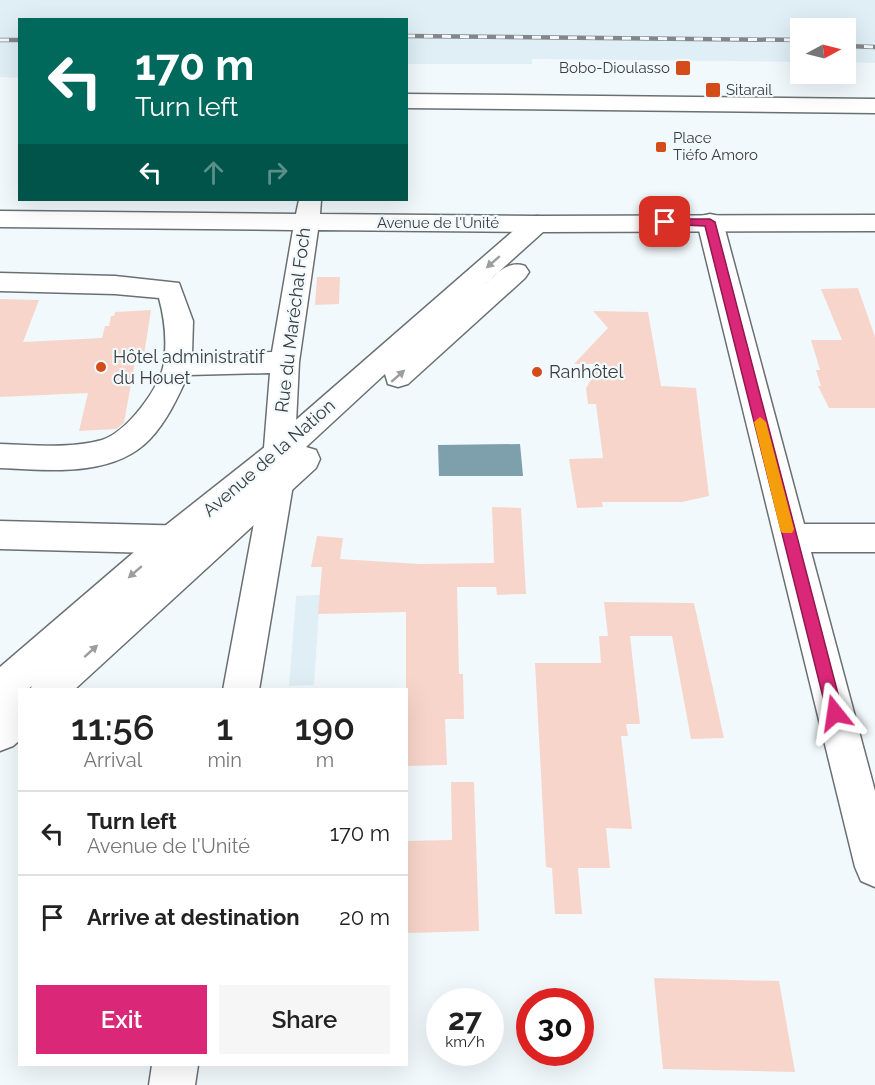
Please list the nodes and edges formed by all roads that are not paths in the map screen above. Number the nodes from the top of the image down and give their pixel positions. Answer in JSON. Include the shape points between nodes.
{"nodes":[{"id":1,"x":408,"y":101,"type":"edge"},
{"id":2,"x":875,"y":106,"type":"edge"},
{"id":3,"x":308,"y":211,"type":"edge"},
{"id":4,"x":0,"y":219,"type":"edge"},
{"id":5,"x":710,"y":222,"type":"junction"},
{"id":6,"x":571,"y":223,"type":"junction"},
{"id":7,"x":537,"y":224,"type":"junction"},
{"id":8,"x":866,"y":229,"type":"edge"},
{"id":9,"x":0,"y":282,"type":"edge"},
{"id":10,"x":285,"y":362,"type":"junction"},
{"id":11,"x":178,"y":365,"type":"junction"},
{"id":12,"x":0,"y":456,"type":"edge"},
{"id":13,"x":277,"y":470,"type":"junction"},
{"id":14,"x":0,"y":535,"type":"edge"},
{"id":15,"x":789,"y":538,"type":"junction"},
{"id":16,"x":875,"y":538,"type":"edge"},
{"id":17,"x":173,"y":539,"type":"junction"},
{"id":18,"x":212,"y":541,"type":"junction"},
{"id":19,"x":50,"y":688,"type":"edge"},
{"id":20,"x":241,"y":688,"type":"edge"},
{"id":21,"x":0,"y":690,"type":"edge"},
{"id":22,"x":18,"y":717,"type":"edge"},
{"id":23,"x":0,"y":733,"type":"edge"},
{"id":24,"x":875,"y":867,"type":"edge"},
{"id":25,"x":175,"y":1066,"type":"edge"},
{"id":26,"x":172,"y":1085,"type":"edge"}],
"edges":[{"from":1,"to":2,"type":"street"},
{"from":3,"to":4,"type":"street","name":"Avenue de l'Unité"},
{"from":3,"to":7,"type":"street","name":"Avenue de l'Unité"},
{"from":3,"to":10,"type":"street","name":"Rue du Maréchal Foch"},
{"from":5,"to":6,"type":"street","name":"Avenue de l'Unité"},
{"from":5,"to":8,"type":"street","name":"Avenue de l'Unité"},
{"from":5,"to":15,"type":"street"},
{"from":6,"to":7,"type":"street","name":"Avenue de l'Unité"},
{"from":13,"to":6,"type":"street","name":"Avenue de la Nation","one_way":true},
{"from":7,"to":13,"type":"street","name":"Avenue de la Nation","one_way":true,"via":[[326,409]]},
{"from":9,"to":11,"type":"street","via":[[170,290],[179,321]]},
{"from":10,"to":11,"type":"street"},
{"from":10,"to":13,"type":"street","name":"Rue du Maréchal Foch"},
{"from":11,"to":12,"type":"street","via":[[159,404],[134,437],[104,454]]},
{"from":13,"to":17,"type":"street","name":"Avenue de la Nation"},
{"from":13,"to":18,"type":"street","name":"Avenue de la Nation"},
{"from":13,"to":20,"type":"street","name":"Rue du Maréchal Foch"},
{"from":14,"to":17,"type":"street"},
{"from":15,"to":16,"type":"street"},
{"from":15,"to":24,"type":"street"},
{"from":17,"to":18,"type":"street"},
{"from":17,"to":21,"type":"street","name":"Avenue de la Nation","one_way":true},
{"from":19,"to":18,"type":"street","name":"Avenue de la Nation","one_way":true},
{"from":22,"to":23,"type":"street"},
{"from":25,"to":26,"type":"street"}]}
